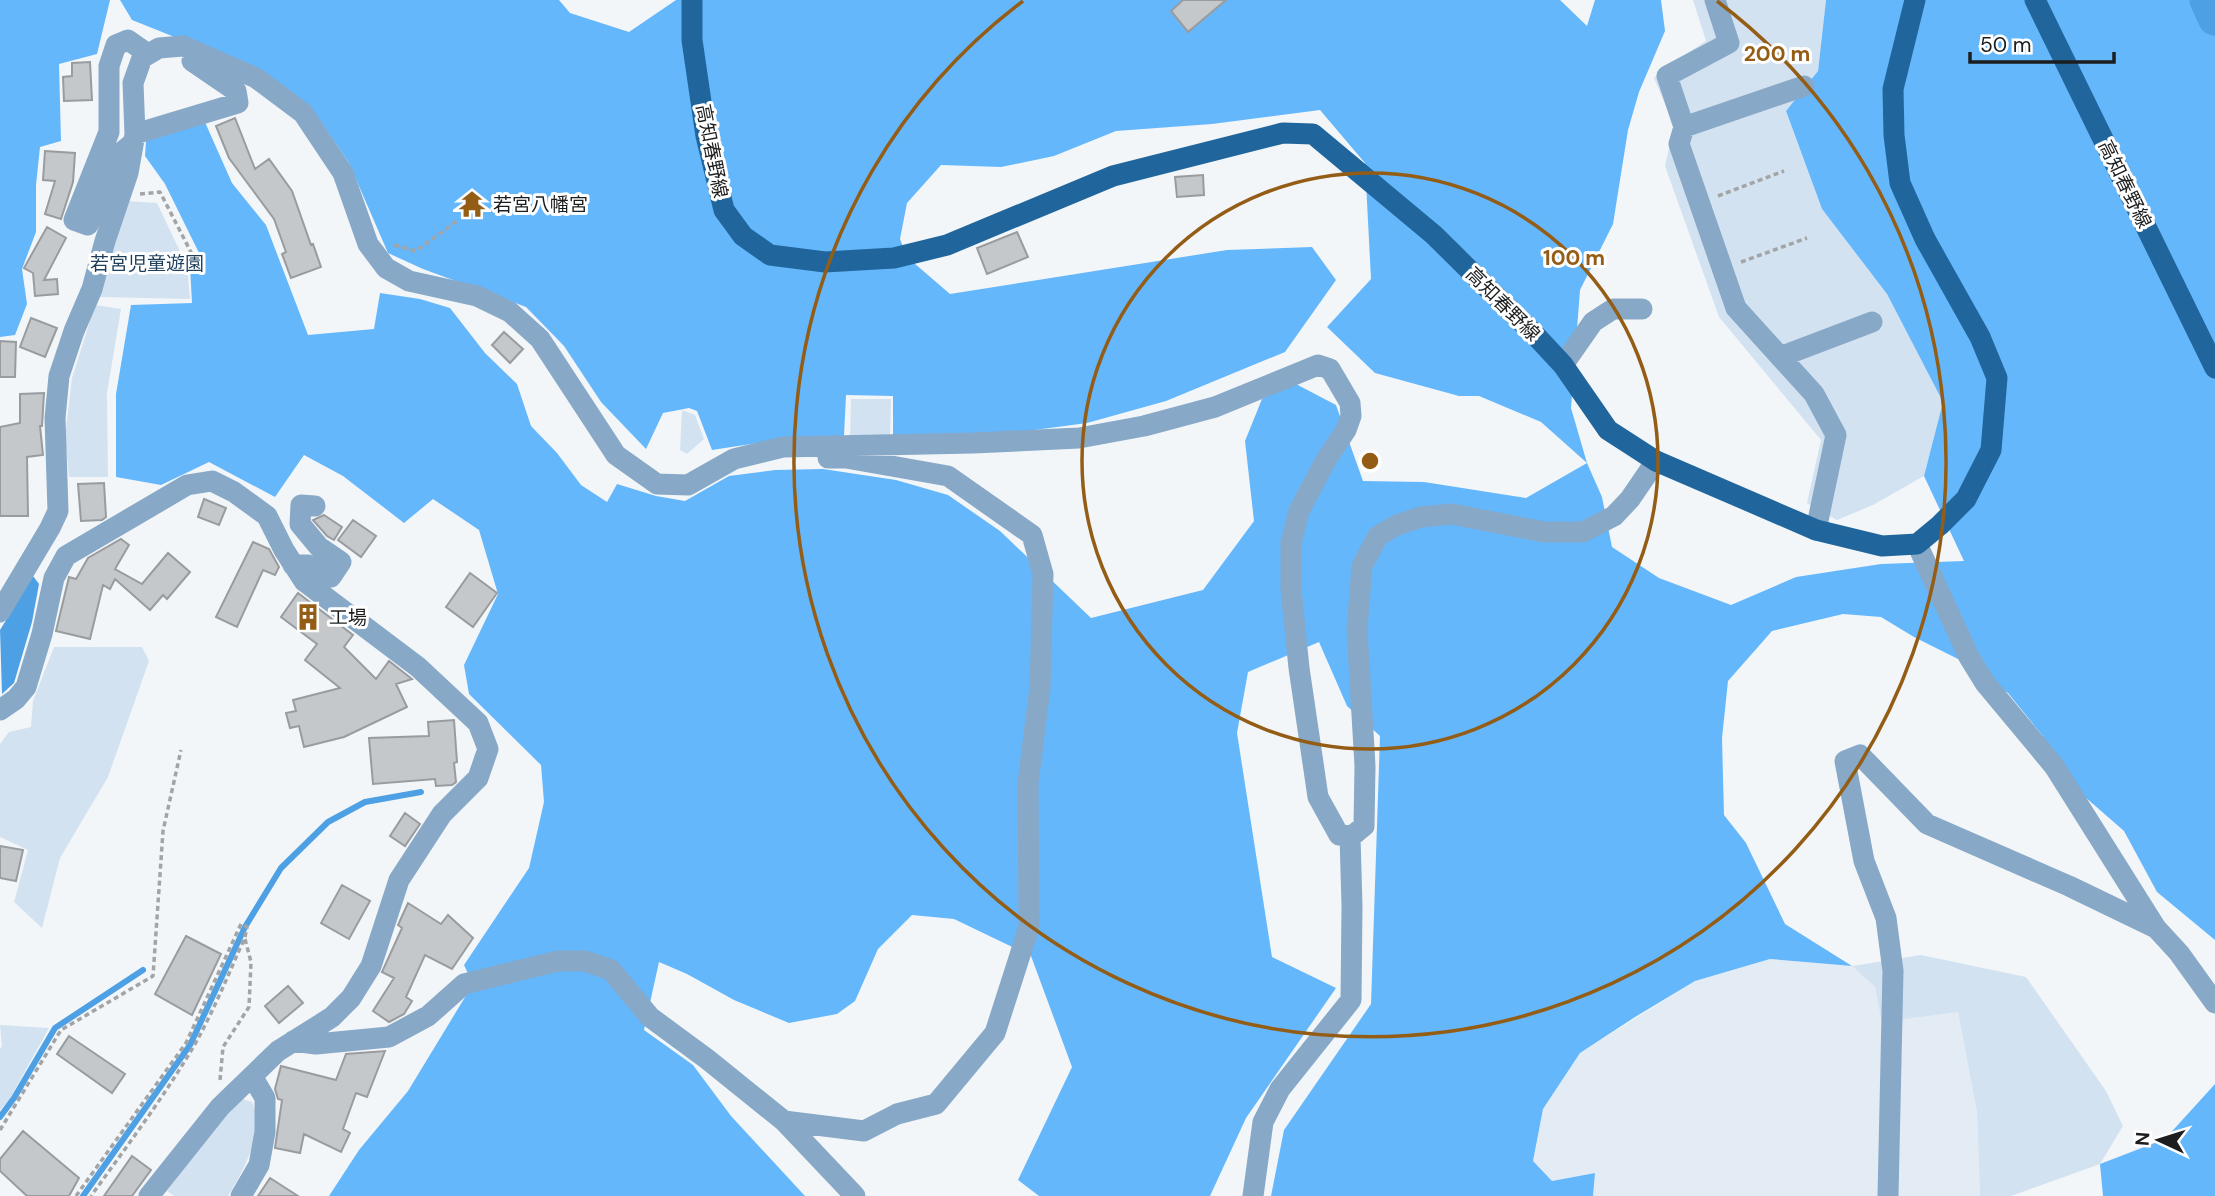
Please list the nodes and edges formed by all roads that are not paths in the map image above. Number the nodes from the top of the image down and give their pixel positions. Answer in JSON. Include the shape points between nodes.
{"nodes":[{"id":1,"x":692,"y":0,"type":"edge"},
{"id":2,"x":1715,"y":0,"type":"edge"},
{"id":3,"x":1915,"y":0,"type":"edge"},
{"id":4,"x":2035,"y":0,"type":"edge"},
{"id":5,"x":169,"y":47,"type":"junction"},
{"id":6,"x":148,"y":54,"type":"junction"},
{"id":7,"x":1804,"y":86,"type":"dead end"},
{"id":8,"x":1684,"y":127,"type":"junction"},
{"id":9,"x":134,"y":138,"type":"junction"},
{"id":10,"x":1642,"y":309,"type":"dead end"},
{"id":11,"x":1872,"y":321,"type":"dead end"},
{"id":12,"x":1780,"y":357,"type":"junction"},
{"id":13,"x":1563,"y":365,"type":"junction"},
{"id":14,"x":2215,"y":368,"type":"edge"},
{"id":15,"x":734,"y":459,"type":"junction"},
{"id":16,"x":1656,"y":461,"type":"junction"},
{"id":17,"x":315,"y":506,"type":"dead end"},
{"id":18,"x":1816,"y":530,"type":"junction"},
{"id":19,"x":1917,"y":544,"type":"junction"},
{"id":20,"x":293,"y":565,"type":"junction"},
{"id":21,"x":0,"y":612,"type":"edge"},
{"id":22,"x":0,"y":710,"type":"edge"},
{"id":23,"x":1350,"y":836,"type":"junction"},
{"id":24,"x":2156,"y":928,"type":"junction"},
{"id":25,"x":2215,"y":1003,"type":"edge"},
{"id":26,"x":293,"y":1041,"type":"junction"},
{"id":27,"x":252,"y":1076,"type":"junction"},
{"id":28,"x":784,"y":1121,"type":"junction"},
{"id":29,"x":149,"y":1196,"type":"edge"},
{"id":30,"x":241,"y":1196,"type":"edge"},
{"id":31,"x":855,"y":1196,"type":"edge"},
{"id":32,"x":1252,"y":1196,"type":"edge"},
{"id":33,"x":1888,"y":1196,"type":"edge"}],
"edges":[{"from":1,"to":13,"type":"main road","name":"高知春野線","via":[[692,40],[706,136],[724,210],[743,236],[769,255],[825,262],[894,258],[947,245],[1113,176],[1283,133],[1313,134],[1434,235]]},
{"from":2,"to":8,"type":"street","via":[[1729,43],[1667,76]]},
{"from":3,"to":19,"type":"main road","via":[[1892,89],[1900,183],[1997,378],[1991,450],[1966,499]]},
{"from":4,"to":14,"type":"main road","name":"高知春野線"},
{"from":5,"to":6,"type":"street"},
{"from":5,"to":9,"type":"street","via":[[236,91],[238,103]]},
{"from":5,"to":15,"type":"street","via":[[183,46],[256,78],[303,113],[343,173],[365,237],[386,268],[409,281],[477,296],[510,312],[540,339],[616,455],[656,484],[688,485]]},
{"from":6,"to":9,"type":"street","via":[[133,83]]},
{"from":6,"to":9,"type":"street","via":[[128,40],[116,45],[109,66],[109,132],[74,220],[88,226],[117,156]]},
{"from":7,"to":8,"type":"street"},
{"from":8,"to":12,"type":"street","via":[[1679,144],[1736,308]]},
{"from":9,"to":21,"type":"street","via":[[92,289],[59,376],[55,418],[58,511]]},
{"from":10,"to":13,"type":"street","via":[[1613,309],[1593,323]]},
{"from":11,"to":12,"type":"street"},
{"from":12,"to":18,"type":"street","via":[[1814,394],[1836,435]]},
{"from":13,"to":16,"type":"main road","name":"高知春野線","via":[[1608,430]]},
{"from":15,"to":23,"type":"street","via":[[783,447],[1079,438],[1215,407],[1318,365],[1330,369],[1350,403],[1351,416],[1298,511],[1291,543],[1291,590],[1318,797],[1339,835]]},
{"from":15,"to":28,"type":"street","via":[[846,458],[948,476],[1032,535],[1043,574],[1040,688],[1028,783],[1029,927],[995,1033],[936,1104],[864,1131]]},
{"from":16,"to":18,"type":"main road","name":"高知春野線"},
{"from":16,"to":23,"type":"street","via":[[1614,516],[1583,532],[1544,532],[1452,514],[1421,517],[1378,536],[1362,566],[1357,629],[1366,766],[1364,826]]},
{"from":17,"to":20,"type":"street","via":[[300,505],[300,524],[319,547],[341,562],[331,577],[308,565]]},
{"from":18,"to":19,"type":"main road","name":"高知春野線","via":[[1882,546]]},
{"from":19,"to":24,"type":"street","via":[[1985,683],[2054,766]]},
{"from":20,"to":22,"type":"street","via":[[267,516],[212,481],[187,485],[66,556],[54,578],[26,687]]},
{"from":20,"to":26,"type":"street","via":[[304,581],[418,667],[478,723],[488,748],[478,778],[442,814],[399,880],[371,966],[351,998],[332,1017]]},
{"from":23,"to":32,"type":"street","via":[[1351,1000],[1280,1089],[1263,1122]]},
{"from":24,"to":25,"type":"street"},
{"from":24,"to":33,"type":"street","via":[[1927,824],[1860,755],[1845,761],[1864,861],[1886,918],[1893,971]]},
{"from":26,"to":27,"type":"street"},
{"from":26,"to":28,"type":"street","via":[[316,1044],[389,1037],[428,1016],[464,984],[558,961],[585,961],[611,970],[650,1017]]},
{"from":27,"to":29,"type":"street","via":[[220,1107]]},
{"from":27,"to":30,"type":"street","via":[[265,1098],[265,1132],[259,1165]]},
{"from":28,"to":31,"type":"street"}]}
